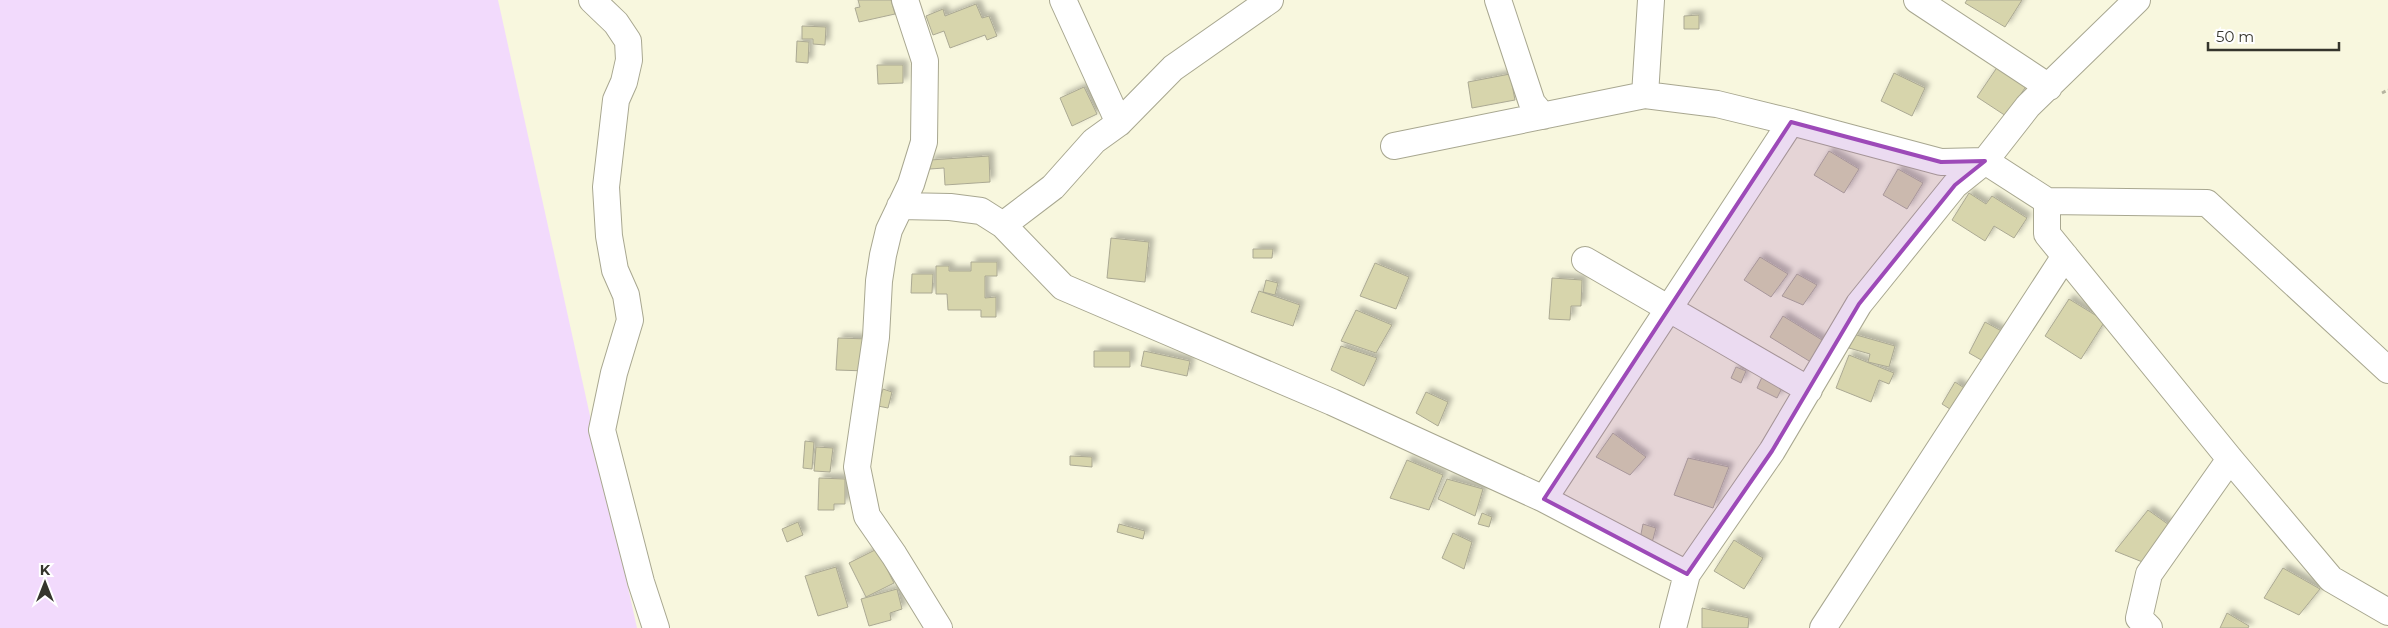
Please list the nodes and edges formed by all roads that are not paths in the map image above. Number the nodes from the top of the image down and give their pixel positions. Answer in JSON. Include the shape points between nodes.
{"nodes":[{"id":1,"x":592,"y":0,"type":"edge"},
{"id":2,"x":905,"y":0,"type":"edge"},
{"id":3,"x":1063,"y":0,"type":"edge"},
{"id":4,"x":1270,"y":0,"type":"edge"},
{"id":5,"x":1498,"y":0,"type":"edge"},
{"id":6,"x":1651,"y":0,"type":"edge"},
{"id":7,"x":1917,"y":0,"type":"edge"},
{"id":8,"x":2137,"y":0,"type":"edge"},
{"id":9,"x":2048,"y":87,"type":"junction"},
{"id":10,"x":1645,"y":95,"type":"junction"},
{"id":11,"x":1543,"y":116,"type":"junction"},
{"id":12,"x":1791,"y":122,"type":"junction"},
{"id":13,"x":1118,"y":123,"type":"junction"},
{"id":14,"x":1394,"y":146,"type":"dead end"},
{"id":15,"x":1985,"y":161,"type":"junction"},
{"id":16,"x":2047,"y":202,"type":"junction"},
{"id":17,"x":900,"y":206,"type":"junction"},
{"id":18,"x":1003,"y":225,"type":"junction"},
{"id":19,"x":2065,"y":256,"type":"junction"},
{"id":20,"x":1585,"y":260,"type":"dead end"},
{"id":21,"x":1668,"y":307,"type":"junction"},
{"id":22,"x":2388,"y":370,"type":"edge"},
{"id":23,"x":1808,"y":390,"type":"junction"},
{"id":24,"x":2230,"y":459,"type":"junction"},
{"id":25,"x":1544,"y":498,"type":"junction"},
{"id":26,"x":1687,"y":574,"type":"junction"},
{"id":27,"x":2388,"y":612,"type":"edge"},
{"id":28,"x":656,"y":628,"type":"edge"},
{"id":29,"x":938,"y":628,"type":"edge"},
{"id":30,"x":1673,"y":628,"type":"edge"},
{"id":31,"x":1823,"y":628,"type":"edge"},
{"id":32,"x":2149,"y":628,"type":"edge"}],
"edges":[{"from":1,"to":28,"type":"street","via":[[616,22],[628,41],[630,60],[616,100],[606,196],[615,270],[626,295],[630,320],[602,430]]},
{"from":2,"to":17,"type":"street","via":[[925,61],[926,81],[924,142],[911,184]]},
{"from":3,"to":13,"type":"street"},
{"from":4,"to":13,"type":"street","via":[[1173,68]]},
{"from":5,"to":11,"type":"street","via":[[1532,103]]},
{"from":6,"to":10,"type":"street"},
{"from":7,"to":9,"type":"street"},
{"from":8,"to":9,"type":"street"},
{"from":9,"to":15,"type":"street","via":[[2028,106]]},
{"from":10,"to":11,"type":"street"},
{"from":10,"to":12,"type":"street","via":[[1717,104]]},
{"from":11,"to":14,"type":"street"},
{"from":12,"to":15,"type":"street","via":[[1942,162]]},
{"from":12,"to":21,"type":"street"},
{"from":13,"to":18,"type":"street","via":[[1094,141],[1053,188]]},
{"from":15,"to":16,"type":"street"},
{"from":15,"to":23,"type":"street","via":[[1955,185],[1859,304]]},
{"from":16,"to":19,"type":"street","via":[[2047,234]]},
{"from":16,"to":22,"type":"street","via":[[2207,203]]},
{"from":17,"to":18,"type":"street","via":[[981,211]]},
{"from":17,"to":29,"type":"street","via":[[889,230],[879,281],[876,337],[857,467],[867,516]]},
{"from":18,"to":25,"type":"street","via":[[1062,287],[1160,326]]},
{"from":19,"to":24,"type":"street"},
{"from":19,"to":31,"type":"street"},
{"from":20,"to":21,"type":"street"},
{"from":21,"to":23,"type":"street"},
{"from":21,"to":25,"type":"street"},
{"from":23,"to":26,"type":"street","via":[[1772,451]]},
{"from":24,"to":27,"type":"street","via":[[2331,579]]},
{"from":24,"to":32,"type":"street","via":[[2149,574],[2139,618]]},
{"from":25,"to":26,"type":"street"},
{"from":26,"to":30,"type":"street"}]}
